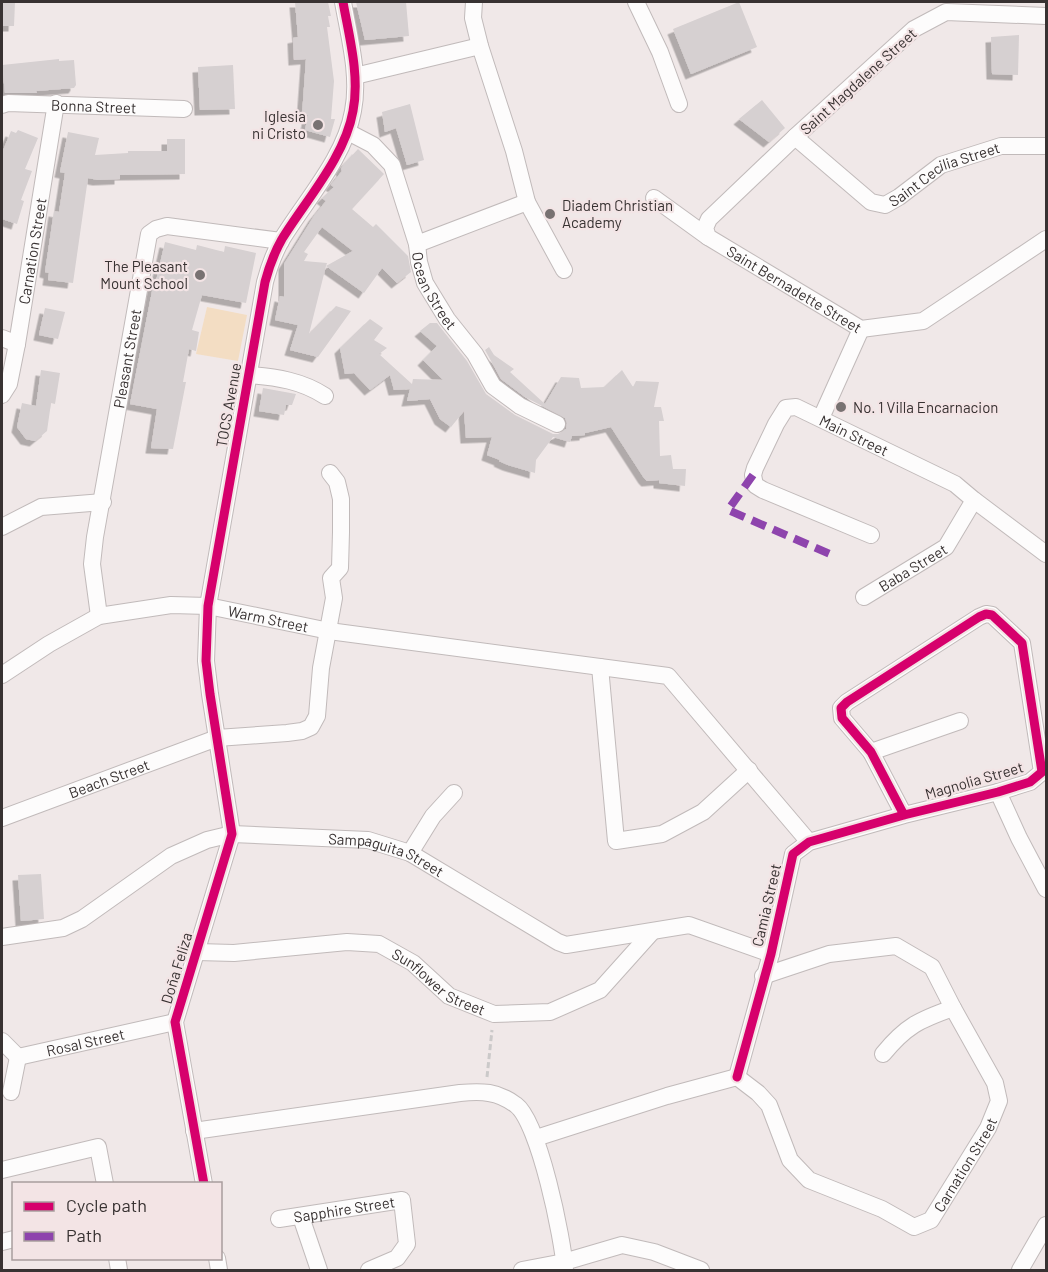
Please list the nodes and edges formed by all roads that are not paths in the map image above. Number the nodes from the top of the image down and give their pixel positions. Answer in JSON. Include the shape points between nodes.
{"nodes":[{"id":1,"x":343,"y":2,"type":"edge"},
{"id":2,"x":474,"y":2,"type":"edge"},
{"id":3,"x":636,"y":2,"type":"edge"},
{"id":4,"x":973,"y":8,"type":"edge"},
{"id":5,"x":1047,"y":16,"type":"edge"},
{"id":6,"x":480,"y":46,"type":"junction"},
{"id":7,"x":355,"y":76,"type":"junction"},
{"id":8,"x":56,"y":104,"type":"junction"},
{"id":9,"x":679,"y":104,"type":"dead end"},
{"id":10,"x":2,"y":105,"type":"edge"},
{"id":11,"x":184,"y":109,"type":"dead end"},
{"id":12,"x":348,"y":132,"type":"junction"},
{"id":13,"x":795,"y":137,"type":"junction"},
{"id":14,"x":1047,"y":146,"type":"edge"},
{"id":15,"x":654,"y":198,"type":"dead end"},
{"id":16,"x":527,"y":202,"type":"junction"},
{"id":17,"x":707,"y":232,"type":"junction"},
{"id":18,"x":1047,"y":239,"type":"edge"},
{"id":19,"x":281,"y":241,"type":"junction"},
{"id":20,"x":417,"y":244,"type":"junction"},
{"id":21,"x":564,"y":270,"type":"dead end"},
{"id":22,"x":861,"y":329,"type":"junction"},
{"id":23,"x":9,"y":341,"type":"edge"},
{"id":24,"x":249,"y":375,"type":"junction"},
{"id":25,"x":2,"y":395,"type":"edge"},
{"id":26,"x":325,"y":396,"type":"dead end"},
{"id":27,"x":821,"y":418,"type":"junction"},
{"id":28,"x":557,"y":424,"type":"dead end"},
{"id":29,"x":330,"y":473,"type":"dead end"},
{"id":30,"x":974,"y":500,"type":"junction"},
{"id":31,"x":103,"y":502,"type":"junction"},
{"id":32,"x":2,"y":527,"type":"edge"},
{"id":33,"x":871,"y":535,"type":"dead end"},
{"id":34,"x":1047,"y":554,"type":"edge"},
{"id":35,"x":864,"y":597,"type":"dead end"},
{"id":36,"x":208,"y":606,"type":"junction"},
{"id":37,"x":99,"y":616,"type":"junction"},
{"id":38,"x":329,"y":631,"type":"junction"},
{"id":39,"x":600,"y":667,"type":"junction"},
{"id":40,"x":2,"y":675,"type":"edge"},
{"id":41,"x":960,"y":721,"type":"dead end"},
{"id":42,"x":217,"y":738,"type":"junction"},
{"id":43,"x":872,"y":752,"type":"junction"},
{"id":44,"x":749,"y":770,"type":"junction"},
{"id":45,"x":998,"y":792,"type":"junction"},
{"id":46,"x":454,"y":793,"type":"dead end"},
{"id":47,"x":904,"y":815,"type":"junction"},
{"id":48,"x":2,"y":818,"type":"edge"},
{"id":49,"x":232,"y":834,"type":"junction"},
{"id":50,"x":809,"y":842,"type":"junction"},
{"id":51,"x":410,"y":853,"type":"junction"},
{"id":52,"x":1047,"y":889,"type":"edge"},
{"id":53,"x":651,"y":932,"type":"junction"},
{"id":54,"x":2,"y":937,"type":"edge"},
{"id":55,"x":197,"y":952,"type":"junction"},
{"id":56,"x":771,"y":954,"type":"junction"},
{"id":57,"x":763,"y":976,"type":"junction"},
{"id":58,"x":953,"y":1008,"type":"junction"},
{"id":59,"x":176,"y":1022,"type":"junction"},
{"id":60,"x":2,"y":1041,"type":"edge"},
{"id":61,"x":883,"y":1054,"type":"dead end"},
{"id":62,"x":18,"y":1057,"type":"junction"},
{"id":63,"x":737,"y":1077,"type":"junction"},
{"id":64,"x":11,"y":1092,"type":"dead end"},
{"id":65,"x":194,"y":1131,"type":"junction"},
{"id":66,"x":536,"y":1138,"type":"junction"},
{"id":67,"x":2,"y":1170,"type":"edge"},
{"id":68,"x":105,"y":1182,"type":"edge"},
{"id":69,"x":204,"y":1182,"type":"edge"},
{"id":70,"x":301,"y":1217,"type":"junction"},
{"id":71,"x":279,"y":1220,"type":"dead end"},
{"id":72,"x":1047,"y":1226,"type":"edge"},
{"id":73,"x":565,"y":1266,"type":"edge"},
{"id":74,"x":319,"y":1270,"type":"edge"},
{"id":75,"x":369,"y":1270,"type":"edge"},
{"id":76,"x":522,"y":1270,"type":"edge"},
{"id":77,"x":701,"y":1270,"type":"edge"},
{"id":78,"x":1020,"y":1270,"type":"edge"}],
"edges":[{"from":1,"to":7,"type":"street","name":"TOCS Avenue"},
{"from":2,"to":6,"type":"street","via":[[473,18]]},
{"from":3,"to":9,"type":"street","via":[[660,51]]},
{"from":4,"to":5,"type":"street","name":"Saint Magdalene Street"},
{"from":4,"to":13,"type":"street","name":"Saint Magdalene Street","via":[[946,12],[914,30]]},
{"from":6,"to":7,"type":"street"},
{"from":6,"to":16,"type":"street"},
{"from":7,"to":12,"type":"street","name":"TOCS Avenue","via":[[354,111]]},
{"from":8,"to":10,"type":"street","name":"Bonna Street"},
{"from":8,"to":11,"type":"street","name":"Bonna Street"},
{"from":8,"to":23,"type":"street","name":"Carnation Street"},
{"from":12,"to":19,"type":"street","name":"TOCS Avenue"},
{"from":12,"to":20,"type":"street","name":"Ocean Street","via":[[373,145],[392,165]]},
{"from":13,"to":14,"type":"street","name":"Saint Cecilia Street","via":[[871,202],[885,205],[941,165],[1001,146]]},
{"from":13,"to":17,"type":"street","name":"Saint Magdalene Street","via":[[709,219]]},
{"from":15,"to":17,"type":"street","name":"Saint Bernadette Street"},
{"from":16,"to":20,"type":"street"},
{"from":16,"to":21,"type":"street"},
{"from":17,"to":22,"type":"street","name":"Saint Bernadette Street"},
{"from":18,"to":22,"type":"street","name":"Saint Bernadette Street","via":[[923,321]]},
{"from":19,"to":24,"type":"street","name":"TOCS Avenue","via":[[265,282]]},
{"from":19,"to":31,"type":"street","name":"Pleasant Street","via":[[167,226],[149,234]]},
{"from":20,"to":28,"type":"street","name":"Ocean Street","via":[[425,283],[493,387]]},
{"from":22,"to":27,"type":"street","name":"Main Street"},
{"from":23,"to":25,"type":"street","name":"Carnation Street","via":[[9,384]]},
{"from":24,"to":26,"type":"street","via":[[286,379]]},
{"from":24,"to":36,"type":"street","name":"TOCS Avenue"},
{"from":27,"to":30,"type":"street","name":"Main Street","via":[[956,484]]},
{"from":27,"to":33,"type":"street","via":[[796,407],[786,408],[755,468],[755,485]]},
{"from":29,"to":38,"type":"street","via":[[338,482],[341,532],[340,568],[331,578],[334,598]]},
{"from":30,"to":34,"type":"street","name":"Main Street"},
{"from":30,"to":35,"type":"street","name":"Baba Street","via":[[946,547]]},
{"from":31,"to":32,"type":"street","via":[[41,507]]},
{"from":31,"to":37,"type":"street","name":"Pleasant Street","via":[[92,564]]},
{"from":36,"to":37,"type":"street","name":"Warm Street","via":[[171,605]]},
{"from":36,"to":38,"type":"street","name":"Warm Street"},
{"from":36,"to":42,"type":"street","name":"TOCS Avenue","via":[[206,661]]},
{"from":37,"to":40,"type":"street","name":"Warm Street"},
{"from":38,"to":39,"type":"street","name":"Warm Street"},
{"from":38,"to":42,"type":"street","name":"Beach Street","via":[[317,716],[311,727],[287,734]]},
{"from":39,"to":44,"type":"street","name":"Warm Street","via":[[668,676]]},
{"from":39,"to":44,"type":"street","via":[[616,841],[662,834],[703,812]]},
{"from":41,"to":43,"type":"street"},
{"from":42,"to":48,"type":"street","name":"Beach Street"},
{"from":42,"to":49,"type":"street","name":"TOCS Avenue"},
{"from":43,"to":45,"type":"street","name":"Magnolia Street","via":[[842,718],[841,708],[979,617],[992,615],[1022,643],[1042,772],[1030,782]]},
{"from":43,"to":47,"type":"street","name":"Magnolia Street"},
{"from":44,"to":50,"type":"street","name":"Warm Street"},
{"from":45,"to":47,"type":"street","name":"Magnolia Street"},
{"from":45,"to":52,"type":"street"},
{"from":46,"to":51,"type":"street","via":[[433,816]]},
{"from":47,"to":50,"type":"street"},
{"from":49,"to":51,"type":"street","name":"Sampaguita Street","via":[[368,840]]},
{"from":49,"to":54,"type":"street","name":"Sampaguita Street","via":[[171,856],[82,920]]},
{"from":49,"to":55,"type":"street","name":"Doña Feliza"},
{"from":50,"to":56,"type":"street","name":"Camia Street","via":[[793,854]]},
{"from":51,"to":53,"type":"street","name":"Sampaguita Street","via":[[566,945]]},
{"from":53,"to":55,"type":"street","name":"Sunflower Street","via":[[600,990],[550,1012],[494,1014],[448,996],[413,963],[379,944],[348,942],[234,953]]},
{"from":53,"to":56,"type":"street","name":"Sampaguita Street","via":[[689,925]]},
{"from":55,"to":59,"type":"street","name":"Doña Feliza"},
{"from":56,"to":57,"type":"street","name":"Camia Street"},
{"from":57,"to":58,"type":"street","name":"Carnation Street","via":[[829,954],[896,946],[932,967]]},
{"from":57,"to":63,"type":"street","name":"Camia Street"},
{"from":58,"to":61,"type":"street","via":[[922,1019],[898,1035]]},
{"from":58,"to":63,"type":"street","name":"Carnation Street","via":[[995,1083],[999,1101],[988,1128],[931,1220],[923,1225],[914,1227],[882,1209],[808,1180],[790,1160],[769,1105]]},
{"from":59,"to":62,"type":"street","name":"Rosal Street"},
{"from":59,"to":65,"type":"street","name":"Doña Feliza"},
{"from":60,"to":62,"type":"street"},
{"from":62,"to":64,"type":"street"},
{"from":63,"to":66,"type":"street"},
{"from":65,"to":66,"type":"street","via":[[485,1091],[518,1106]]},
{"from":65,"to":69,"type":"street","name":"Doña Feliza"},
{"from":66,"to":73,"type":"street"},
{"from":67,"to":68,"type":"street","via":[[98,1147]]},
{"from":70,"to":71,"type":"street","name":"Sapphire Street"},
{"from":70,"to":74,"type":"street"},
{"from":70,"to":75,"type":"street","name":"Sapphire Street","via":[[402,1200],[407,1244],[397,1258]]},
{"from":72,"to":78,"type":"street"},
{"from":73,"to":76,"type":"street"},
{"from":73,"to":77,"type":"street","via":[[622,1245]]}]}
